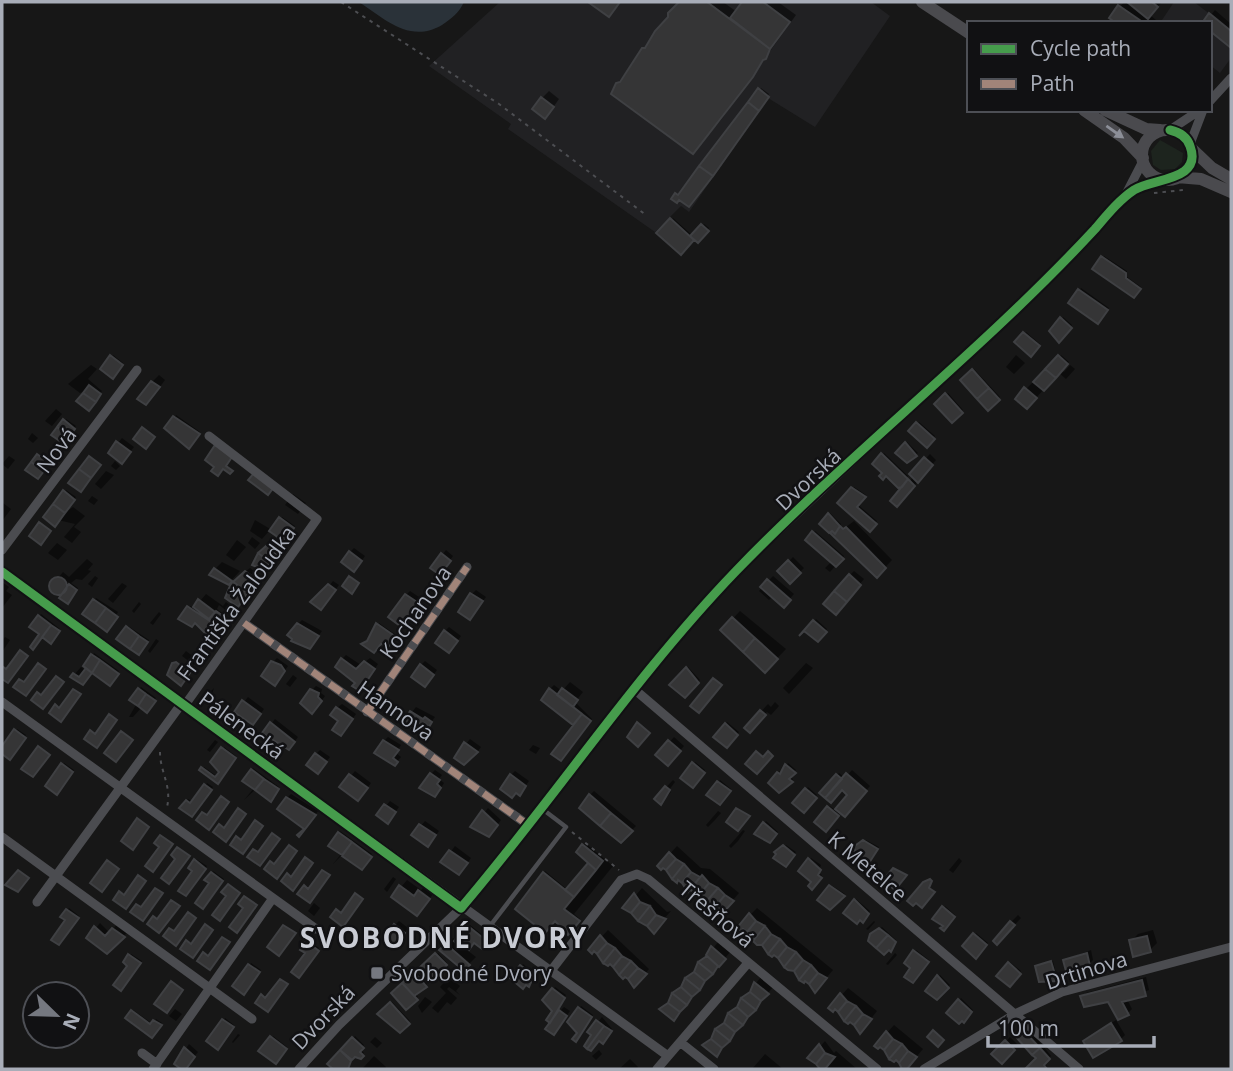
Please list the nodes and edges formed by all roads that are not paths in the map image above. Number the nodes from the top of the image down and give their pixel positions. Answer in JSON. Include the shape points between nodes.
{"nodes":[{"id":1,"x":922,"y":2,"type":"edge"},
{"id":2,"x":967,"y":32,"type":"edge"},
{"id":3,"x":1231,"y":78,"type":"edge"},
{"id":4,"x":1212,"y":99,"type":"edge"},
{"id":5,"x":1087,"y":112,"type":"edge"},
{"id":6,"x":1109,"y":112,"type":"edge"},
{"id":7,"x":1198,"y":112,"type":"edge"},
{"id":8,"x":1200,"y":112,"type":"edge"},
{"id":9,"x":1167,"y":130,"type":"junction"},
{"id":10,"x":1190,"y":146,"type":"junction"},
{"id":11,"x":1143,"y":159,"type":"junction"},
{"id":12,"x":1177,"y":177,"type":"junction"},
{"id":13,"x":1161,"y":179,"type":"junction"},
{"id":14,"x":1231,"y":179,"type":"edge"},
{"id":15,"x":1231,"y":192,"type":"edge"},
{"id":16,"x":1123,"y":198,"type":"junction"},
{"id":17,"x":137,"y":370,"type":"dead end"},
{"id":18,"x":209,"y":436,"type":"dead end"},
{"id":19,"x":2,"y":551,"type":"edge"},
{"id":20,"x":467,"y":567,"type":"dead end"},
{"id":21,"x":2,"y":572,"type":"edge"},
{"id":22,"x":244,"y":623,"type":"junction"},
{"id":23,"x":634,"y":690,"type":"junction"},
{"id":24,"x":2,"y":702,"type":"edge"},
{"id":25,"x":183,"y":704,"type":"junction"},
{"id":26,"x":367,"y":712,"type":"junction"},
{"id":27,"x":120,"y":788,"type":"junction"},
{"id":28,"x":541,"y":808,"type":"junction"},
{"id":29,"x":528,"y":825,"type":"junction"},
{"id":30,"x":2,"y":837,"type":"edge"},
{"id":31,"x":56,"y":877,"type":"junction"},
{"id":32,"x":274,"y":898,"type":"junction"},
{"id":33,"x":37,"y":902,"type":"dead end"},
{"id":34,"x":461,"y":908,"type":"junction"},
{"id":35,"x":489,"y":927,"type":"junction"},
{"id":36,"x":316,"y":929,"type":"dead end"},
{"id":37,"x":1231,"y":947,"type":"edge"},
{"id":38,"x":748,"y":963,"type":"junction"},
{"id":39,"x":550,"y":972,"type":"junction"},
{"id":40,"x":210,"y":989,"type":"junction"},
{"id":41,"x":1017,"y":1013,"type":"junction"},
{"id":42,"x":252,"y":1019,"type":"dead end"},
{"id":43,"x":680,"y":1042,"type":"junction"},
{"id":44,"x":142,"y":1053,"type":"dead end"},
{"id":45,"x":668,"y":1056,"type":"junction"},
{"id":46,"x":155,"y":1066,"type":"edge"},
{"id":47,"x":299,"y":1069,"type":"edge"},
{"id":48,"x":657,"y":1069,"type":"edge"},
{"id":49,"x":714,"y":1069,"type":"edge"},
{"id":50,"x":877,"y":1069,"type":"edge"},
{"id":51,"x":924,"y":1069,"type":"edge"},
{"id":52,"x":1079,"y":1069,"type":"edge"}],
"edges":[{"from":1,"to":2,"type":"main road"},
{"from":3,"to":4,"type":"street"},
{"from":5,"to":11,"type":"main road","one_way":true,"via":[[1124,138]]},
{"from":6,"to":9,"type":"main road","via":[[1146,129]]},
{"from":7,"to":9,"type":"street","name":"Dvorská"},
{"from":8,"to":10,"type":"street","name":"Dvorská"},
{"from":9,"to":10,"type":"main road","via":[[1181,134]]},
{"from":9,"to":11,"type":"main road","name":"Dvorská","via":[[1146,143]]},
{"from":10,"to":12,"type":"main road","name":"Dvorská","via":[[1191,162]]},
{"from":10,"to":14,"type":"main road"},
{"from":11,"to":13,"type":"main road"},
{"from":11,"to":16,"type":"street","name":"Dvorská"},
{"from":12,"to":13,"type":"main road","name":"Dvorská"},
{"from":12,"to":15,"type":"main road"},
{"from":13,"to":16,"type":"street","name":"Dvorská"},
{"from":16,"to":23,"type":"street","name":"Dvorská","via":[[1046,279],[738,569]]},
{"from":17,"to":19,"type":"street","name":"Nová"},
{"from":18,"to":22,"type":"street","name":"Františka Žaloudka","via":[[316,515]]},
{"from":20,"to":26,"type":"street","name":"Kochanova"},
{"from":21,"to":25,"type":"street","name":"Pálenecká"},
{"from":22,"to":25,"type":"street","name":"Františka Žaloudka"},
{"from":22,"to":26,"type":"street","name":"Hannova"},
{"from":23,"to":28,"type":"street","name":"Dvorská"},
{"from":23,"to":41,"type":"street","name":"K Metelce"},
{"from":24,"to":27,"type":"street"},
{"from":25,"to":27,"type":"street","name":"Františka Žaloudka"},
{"from":25,"to":34,"type":"street","name":"Pálenecká"},
{"from":26,"to":29,"type":"street","name":"Hannova"},
{"from":27,"to":31,"type":"street","name":"Františka Žaloudka"},
{"from":27,"to":32,"type":"street"},
{"from":28,"to":29,"type":"street","name":"Dvorská"},
{"from":28,"to":35,"type":"lane","via":[[566,827]]},
{"from":29,"to":34,"type":"street","name":"Dvorská"},
{"from":30,"to":31,"type":"street"},
{"from":31,"to":33,"type":"street","name":"Františka Žaloudka"},
{"from":31,"to":40,"type":"street"},
{"from":32,"to":36,"type":"street"},
{"from":32,"to":40,"type":"street"},
{"from":34,"to":35,"type":"street","name":"Pálenecká"},
{"from":34,"to":47,"type":"street","name":"Dvorská"},
{"from":35,"to":39,"type":"street","name":"Pálenecká"},
{"from":37,"to":41,"type":"street","name":"Drtinova","via":[[1062,992]]},
{"from":38,"to":39,"type":"street","name":"Třešňová","via":[[648,878],[637,874],[626,876]]},
{"from":38,"to":43,"type":"street"},
{"from":38,"to":50,"type":"street","name":"Třešňová"},
{"from":39,"to":45,"type":"street","name":"Pálenecká"},
{"from":40,"to":42,"type":"street"},
{"from":40,"to":46,"type":"street"},
{"from":41,"to":51,"type":"street","name":"Drtinova"},
{"from":41,"to":52,"type":"street","name":"K Metelce"},
{"from":43,"to":45,"type":"street"},
{"from":43,"to":49,"type":"street"},
{"from":44,"to":46,"type":"street"},
{"from":45,"to":48,"type":"street"}]}
